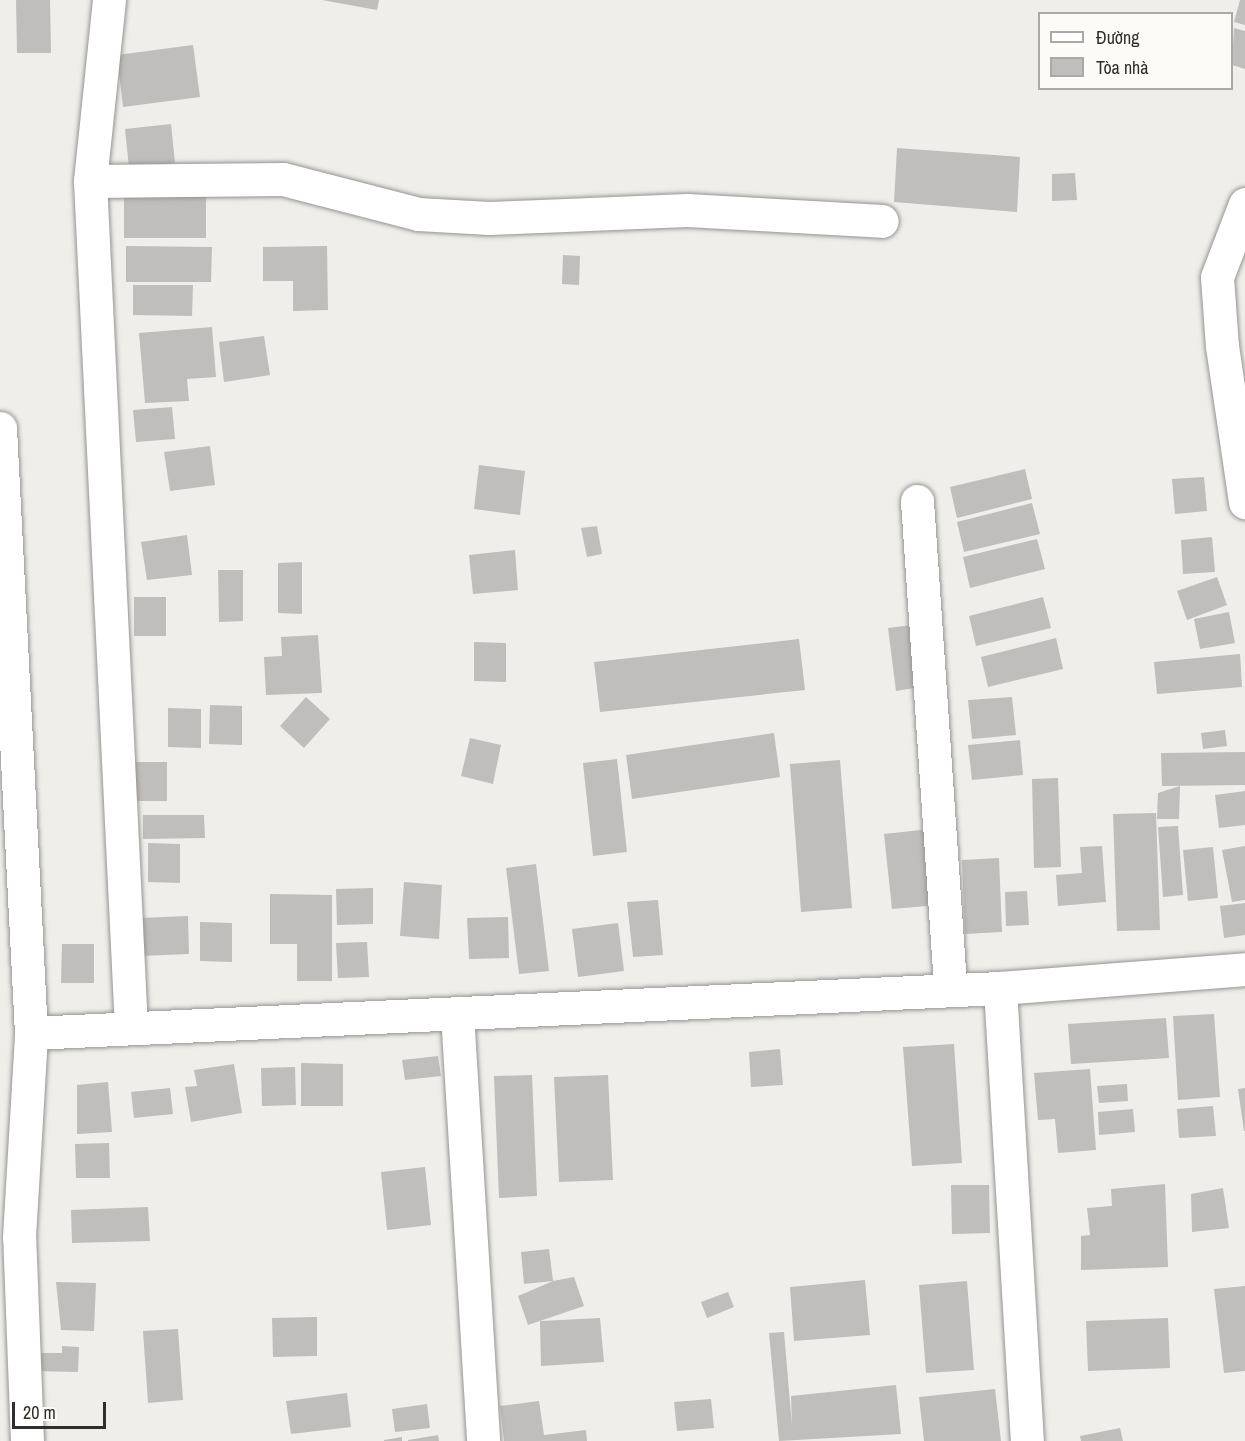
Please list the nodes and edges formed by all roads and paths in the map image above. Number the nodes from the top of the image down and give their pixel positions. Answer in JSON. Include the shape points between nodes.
{"nodes":[{"id":1,"x":109,"y":0,"type":"edge"},
{"id":2,"x":90,"y":181,"type":"junction"},
{"id":3,"x":1245,"y":204,"type":"edge"},
{"id":4,"x":882,"y":221,"type":"dead end"},
{"id":5,"x":0,"y":428,"type":"edge"},
{"id":6,"x":917,"y":501,"type":"dead end"},
{"id":7,"x":1245,"y":502,"type":"edge"},
{"id":8,"x":1245,"y":969,"type":"edge"},
{"id":9,"x":1000,"y":988,"type":"junction"},
{"id":10,"x":950,"y":990,"type":"junction"},
{"id":11,"x":458,"y":1013,"type":"junction"},
{"id":12,"x":131,"y":1028,"type":"junction"},
{"id":13,"x":31,"y":1033,"type":"junction"},
{"id":14,"x":27,"y":1441,"type":"edge"},
{"id":15,"x":483,"y":1441,"type":"edge"},
{"id":16,"x":1027,"y":1441,"type":"edge"}],
"edges":[{"from":1,"to":2,"type":"street"},
{"from":2,"to":4,"type":"street","via":[[283,179],[417,214],[489,218],[687,210]]},
{"from":2,"to":12,"type":"street"},
{"from":3,"to":7,"type":"street","via":[[1217,277],[1222,346]]},
{"from":5,"to":13,"type":"street"},
{"from":6,"to":10,"type":"street"},
{"from":8,"to":9,"type":"street"},
{"from":9,"to":10,"type":"street"},
{"from":9,"to":16,"type":"street"},
{"from":10,"to":11,"type":"street"},
{"from":11,"to":12,"type":"street"},
{"from":11,"to":15,"type":"street"},
{"from":12,"to":13,"type":"street"},
{"from":13,"to":14,"type":"street","via":[[19,1237]]}]}
